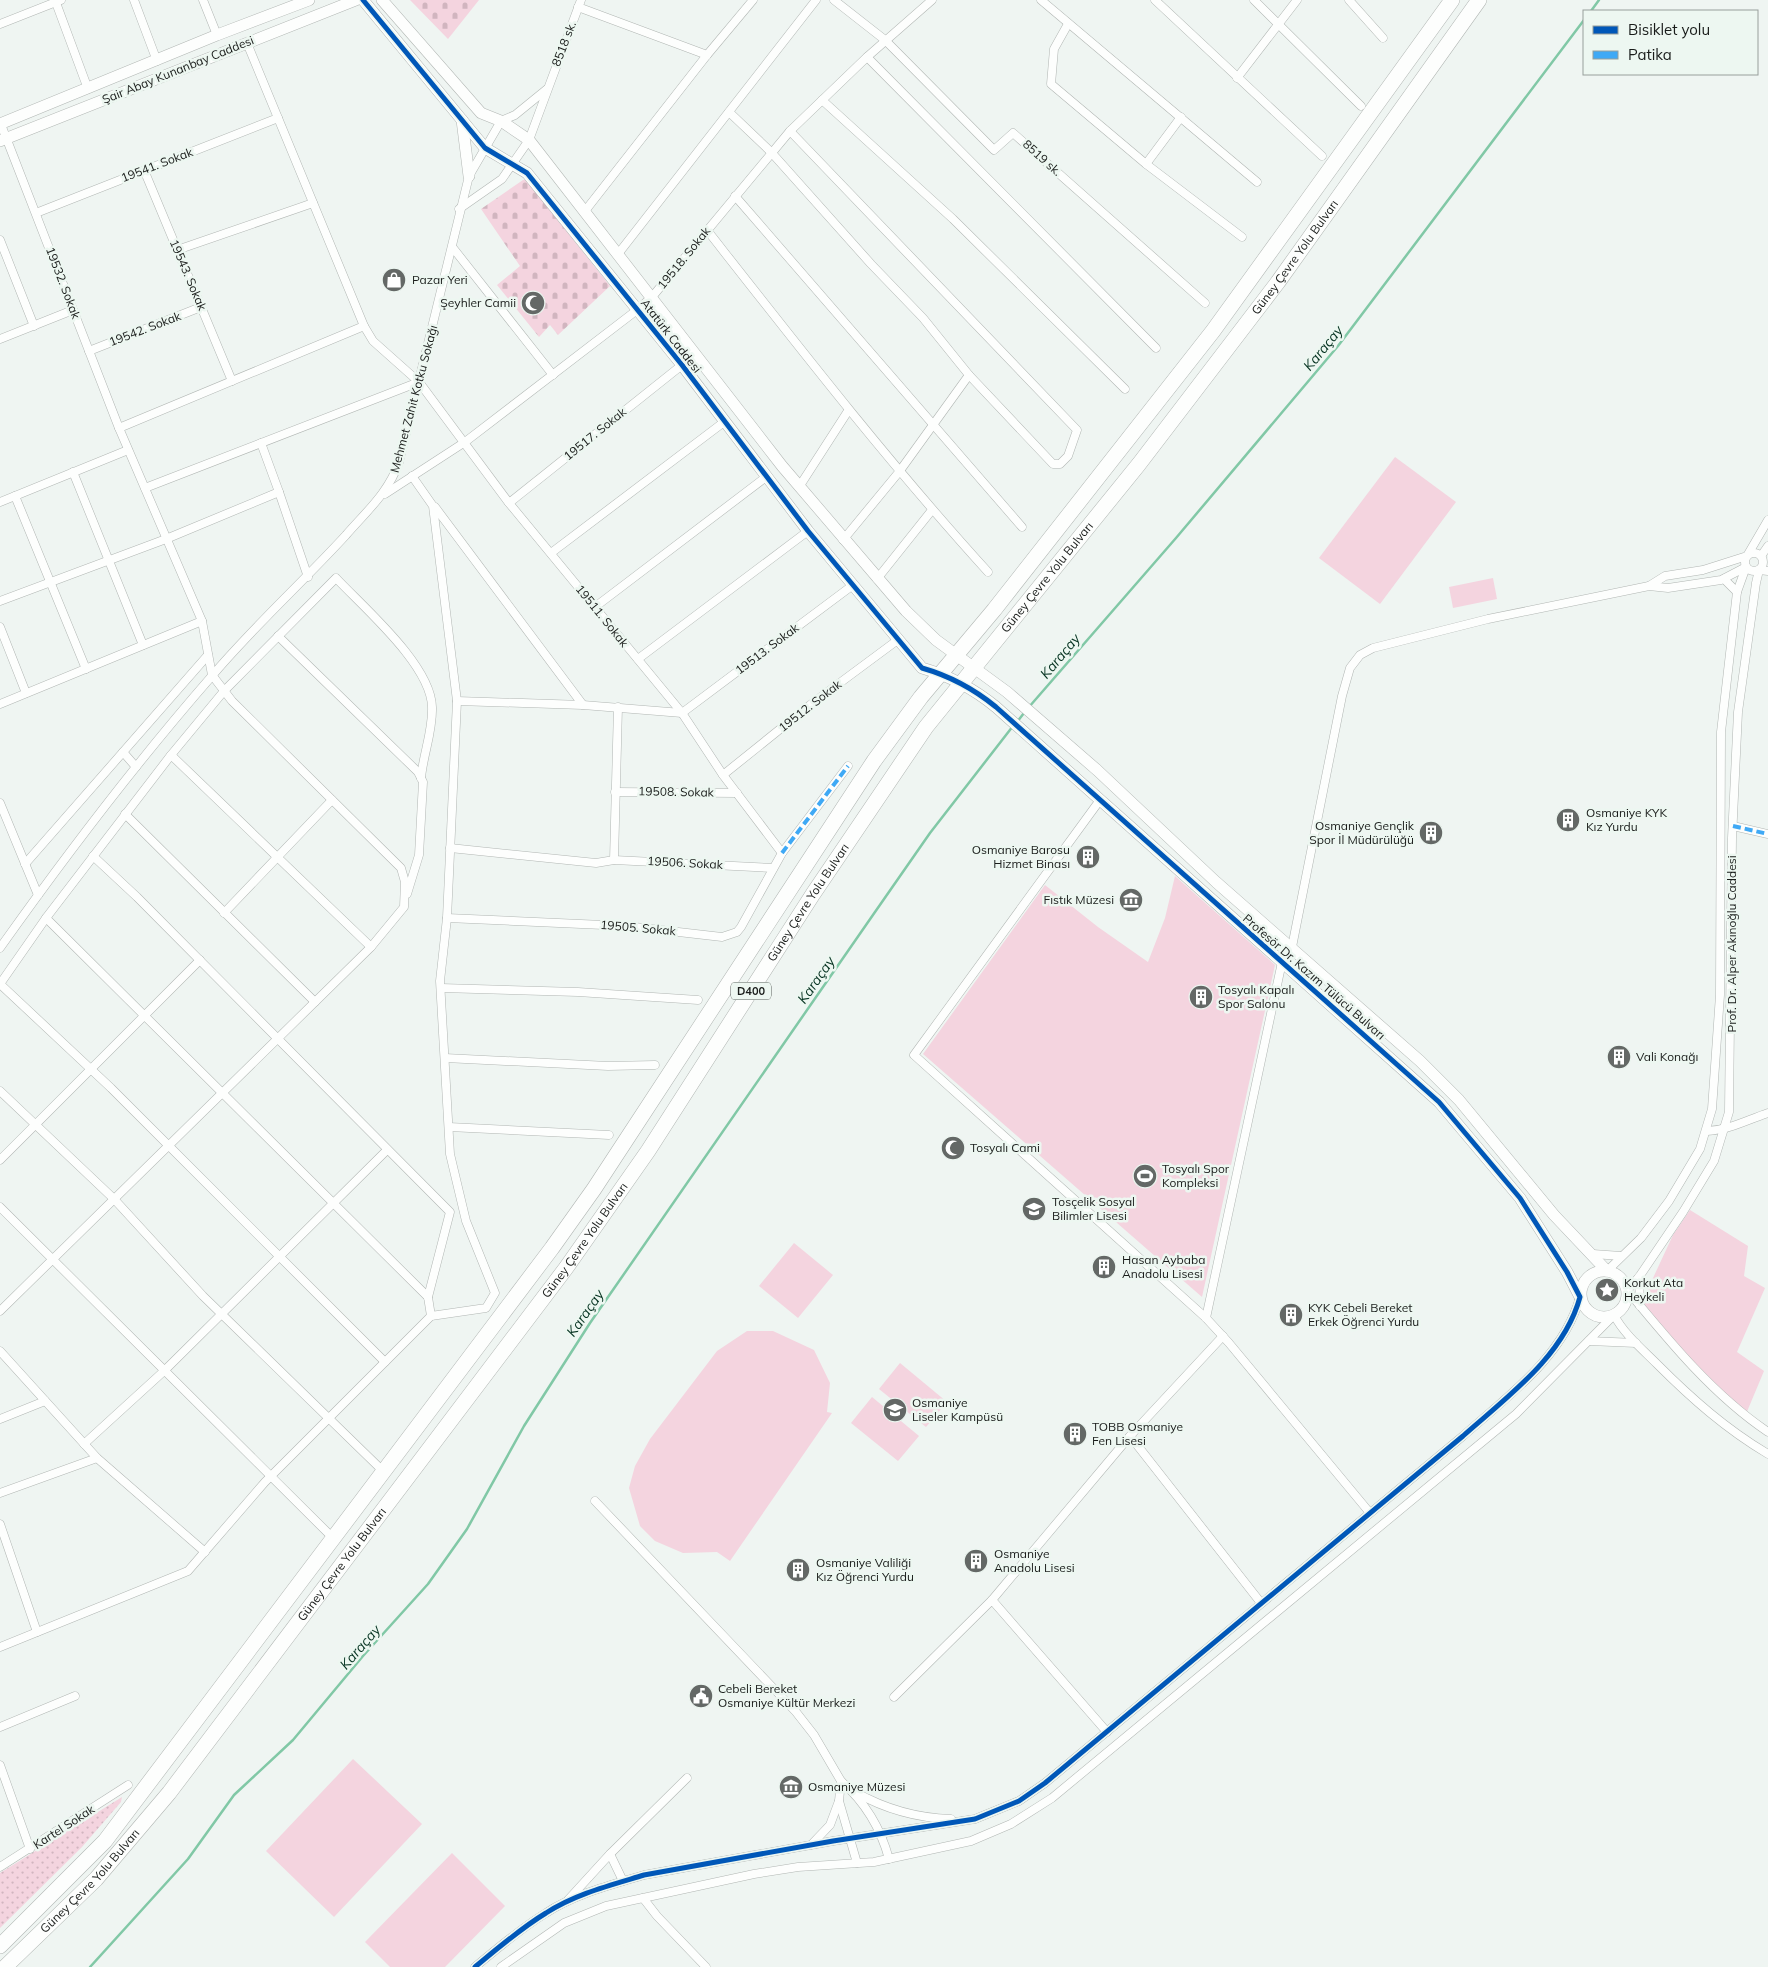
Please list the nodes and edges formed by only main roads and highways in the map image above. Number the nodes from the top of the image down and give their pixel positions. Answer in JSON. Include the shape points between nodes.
{"nodes":[{"id":1,"x":1452,"y":0,"type":"edge"},
{"id":2,"x":1478,"y":0,"type":"edge"},
{"id":3,"x":0,"y":1946,"type":"edge"},
{"id":4,"x":5,"y":1967,"type":"edge"}],
"edges":[{"from":1,"to":3,"type":"highway","name":"Güney Çevre Yolu Bulvarı","number":"D400","via":[[1212,331],[874,761],[594,1189],[384,1472],[105,1841]]},
{"from":2,"to":4,"type":"highway","name":"Güney Çevre Yolu Bulvarı","number":"D400","via":[[1278,282],[1139,464],[926,727],[818,886],[648,1151],[554,1284],[169,1793],[96,1879]]}]}
